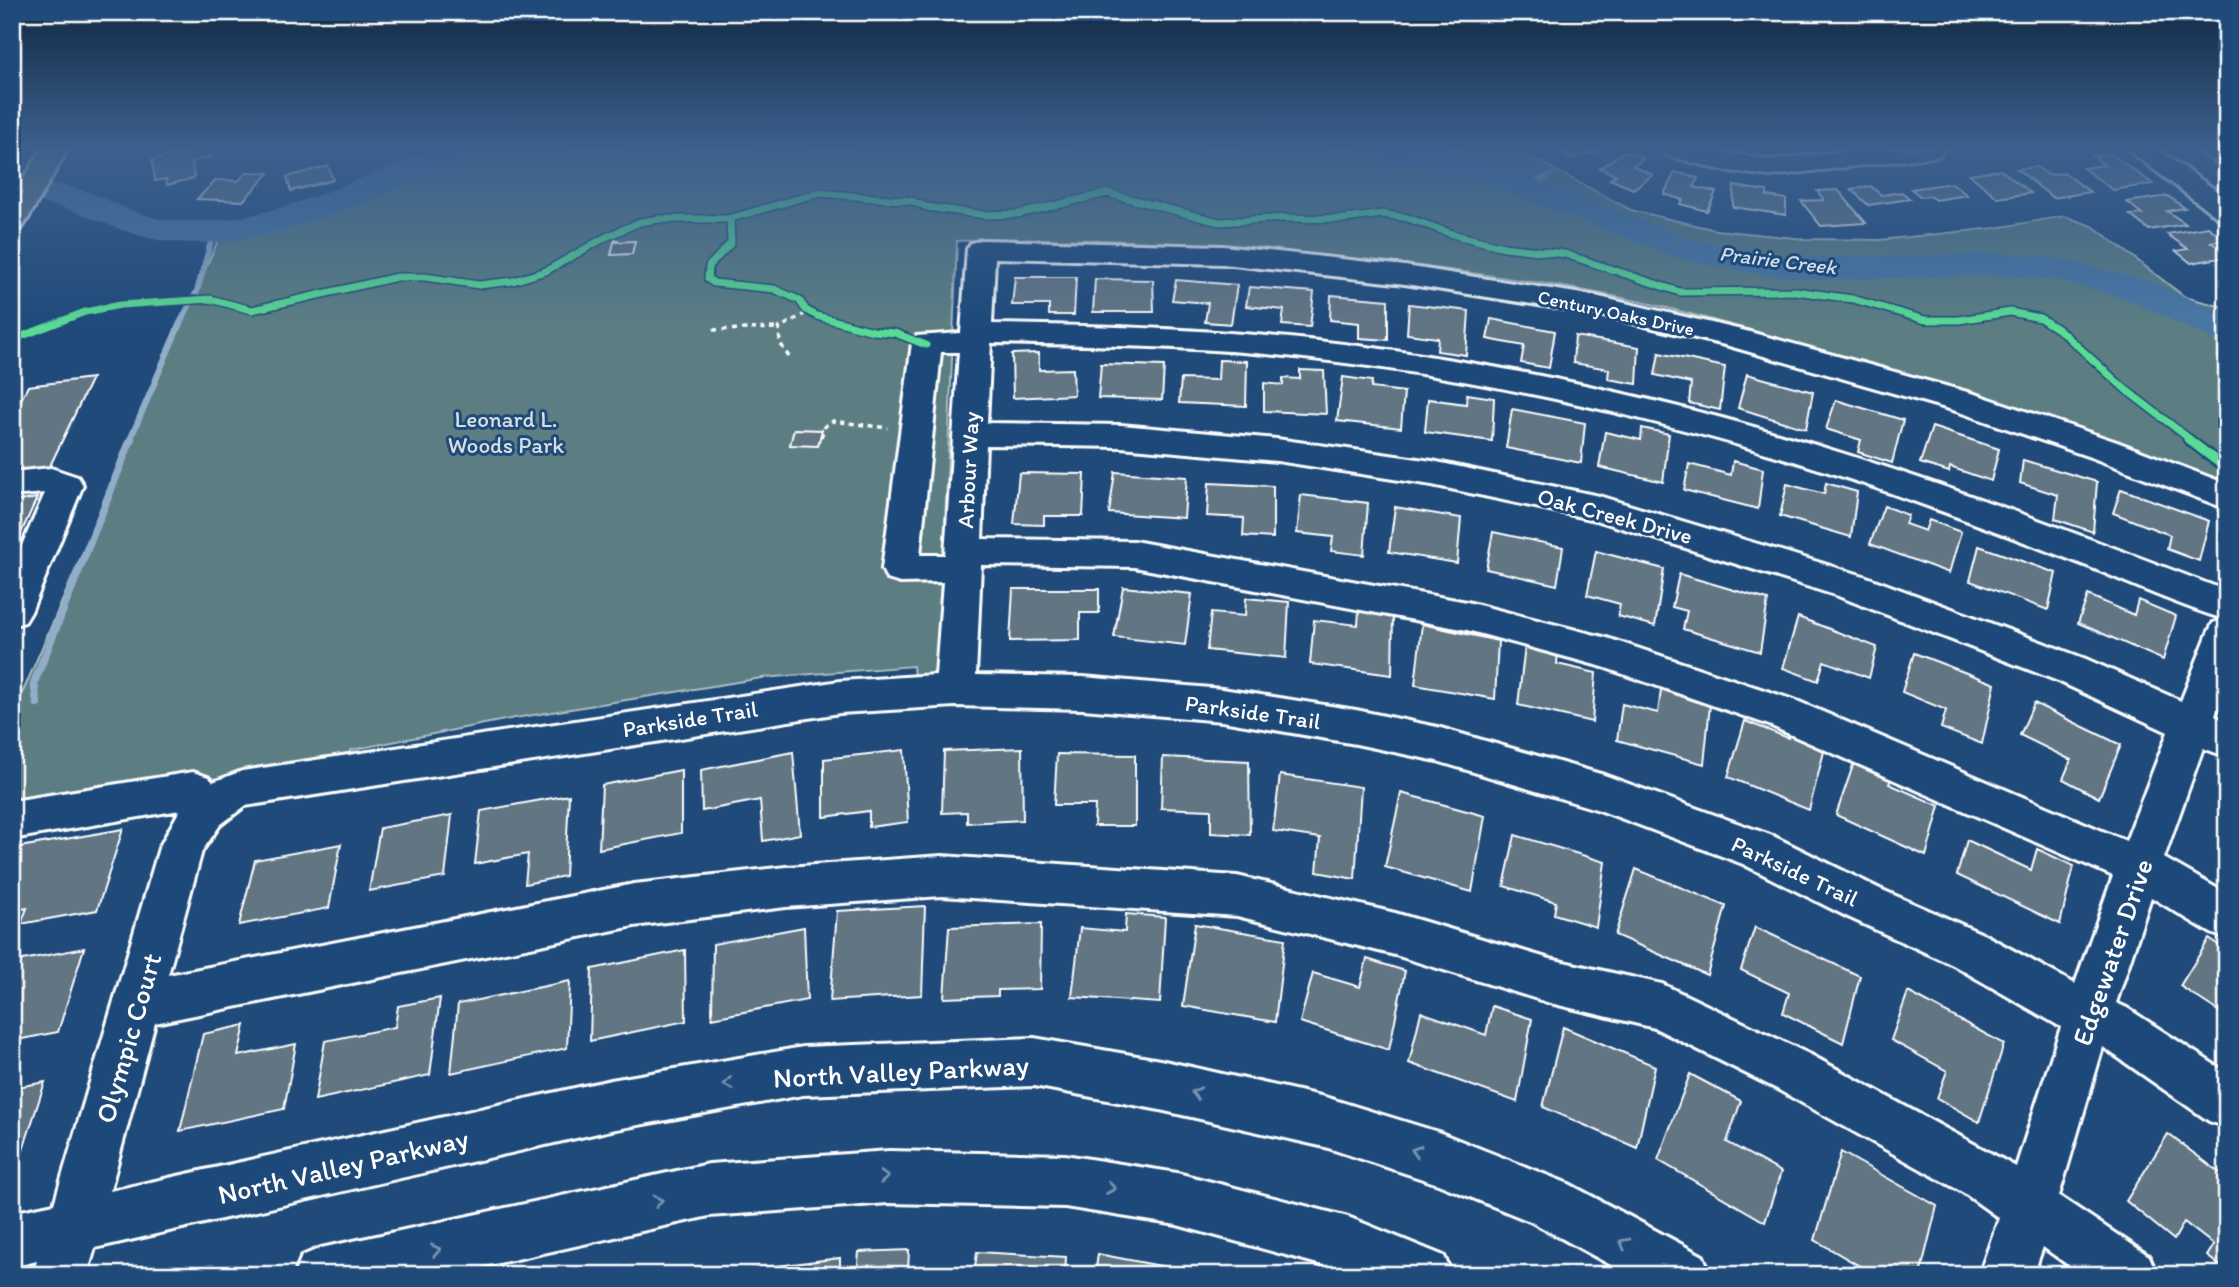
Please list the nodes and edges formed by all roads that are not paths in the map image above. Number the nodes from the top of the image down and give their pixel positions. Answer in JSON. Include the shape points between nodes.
{"nodes":[{"id":1,"x":981,"y":249,"type":"joint"},
{"id":2,"x":976,"y":338,"type":"junction"},
{"id":3,"x":970,"y":434,"type":"junction"},
{"id":4,"x":12,"y":484,"type":"edge"},
{"id":5,"x":2227,"y":497,"type":"edge"},
{"id":6,"x":963,"y":560,"type":"junction"},
{"id":7,"x":2227,"y":606,"type":"edge"},
{"id":8,"x":12,"y":612,"type":"edge"},
{"id":9,"x":2227,"y":633,"type":"edge"},
{"id":10,"x":955,"y":690,"type":"junction"},
{"id":11,"x":2209,"y":731,"type":"edge"},
{"id":12,"x":208,"y":807,"type":"junction"},
{"id":13,"x":12,"y":820,"type":"edge"},
{"id":14,"x":2141,"y":868,"type":"junction"},
{"id":15,"x":2227,"y":918,"type":"edge"},
{"id":16,"x":138,"y":1004,"type":"junction"},
{"id":17,"x":2088,"y":1016,"type":"junction"},
{"id":18,"x":2227,"y":1103,"type":"edge"},
{"id":19,"x":2031,"y":1208,"type":"junction"},
{"id":20,"x":75,"y":1227,"type":"junction"},
{"id":21,"x":12,"y":1240,"type":"edge"},
{"id":22,"x":60,"y":1275,"type":"edge"},
{"id":23,"x":321,"y":1275,"type":"edge"},
{"id":24,"x":1425,"y":1275,"type":"edge"},
{"id":25,"x":1684,"y":1275,"type":"edge"},
{"id":26,"x":2006,"y":1275,"type":"edge"},
{"id":27,"x":2130,"y":1275,"type":"edge"}],
"edges":[{"from":1,"to":2,"type":"street","name":"Arbour Way"},
{"from":1,"to":5,"type":"street","name":"Century Oaks Drive","via":[[1223,255],[1405,275],[1595,305],[1735,338],[1967,403]]},
{"from":2,"to":3,"type":"street","name":"Arbour Way"},
{"from":2,"to":6,"type":"street","via":[[926,345],[900,569]]},
{"from":2,"to":7,"type":"street","via":[[1143,337],[1270,345],[1543,388],[1703,425],[1931,493]]},
{"from":3,"to":6,"type":"street","name":"Arbour Way"},
{"from":3,"to":11,"type":"street","name":"Oak Creek Drive","via":[[1121,436],[1277,450],[1432,473],[1599,508],[1852,586],[2072,670]]},
{"from":4,"to":8,"type":"street","via":[[51,480],[66,485]]},
{"from":6,"to":10,"type":"street","name":"Arbour Way"},
{"from":6,"to":14,"type":"street","via":[[1135,554],[1467,616],[1607,653],[1783,713]]},
{"from":9,"to":11,"type":"street","name":"Edgewater Drive"},
{"from":10,"to":12,"type":"street","name":"Parkside Trail","via":[[840,697],[296,780],[242,789]]},
{"from":10,"to":17,"type":"street","name":"Parkside Trail","via":[[1083,693],[1222,705],[1356,727],[1518,766],[1758,850],[1969,950]]},
{"from":11,"to":14,"type":"street","name":"Edgewater Drive"},
{"from":12,"to":13,"type":"street","via":[[193,790]]},
{"from":12,"to":16,"type":"street","name":"Olympic Court","via":[[191,826],[181,848]]},
{"from":14,"to":15,"type":"street"},
{"from":14,"to":17,"type":"street","name":"Edgewater Drive"},
{"from":16,"to":19,"type":"street","via":[[634,905],[786,887],[942,876],[1237,896],[1662,1007],[1794,1072],[1982,1175]]},
{"from":16,"to":20,"type":"street","name":"Olympic Court"},
{"from":17,"to":18,"type":"street","name":"Parkside Trail","via":[[2110,1024]]},
{"from":17,"to":19,"type":"street","name":"Edgewater Drive"},
{"from":19,"to":26,"type":"street","name":"Edgewater Drive"},
{"from":19,"to":27,"type":"street"},
{"from":20,"to":21,"type":"street","name":"North Valley Parkway"},
{"from":20,"to":22,"type":"street","name":"Olympic Court"},
{"from":25,"to":20,"type":"street","name":"North Valley Parkway","one_way":true,"via":[[1550,1203],[1438,1158],[1325,1122],[1034,1062],[789,1073],[611,1105]]},
{"from":23,"to":24,"type":"street","one_way":true,"via":[[709,1190],[889,1177],[1065,1181],[1177,1199],[1348,1244]]}]}
